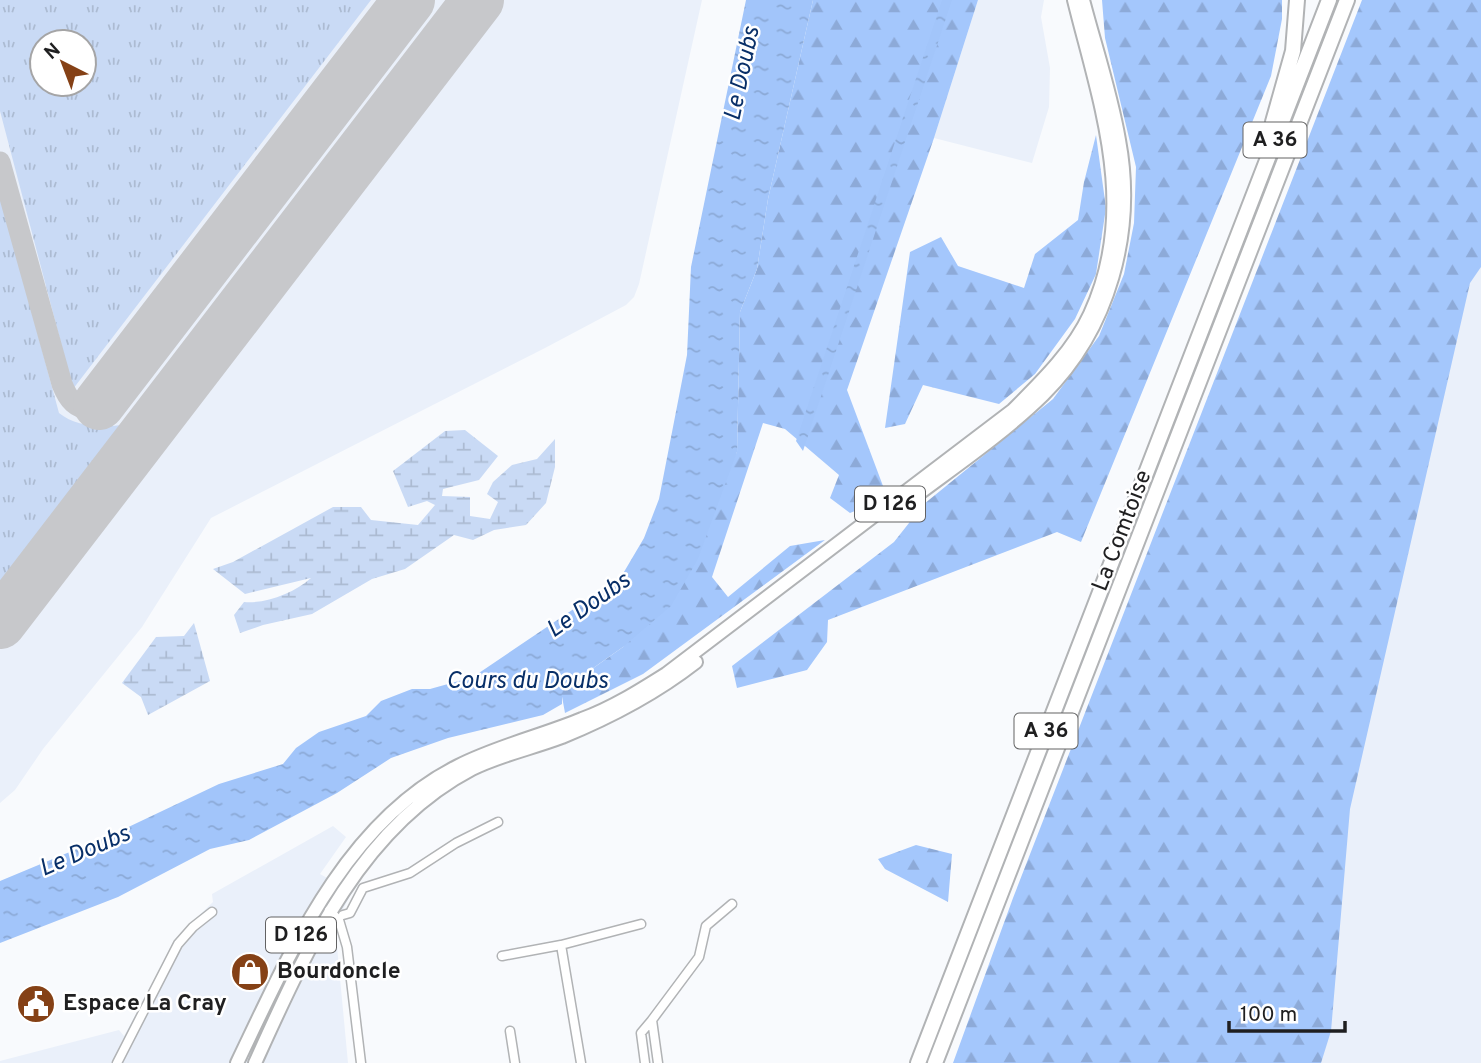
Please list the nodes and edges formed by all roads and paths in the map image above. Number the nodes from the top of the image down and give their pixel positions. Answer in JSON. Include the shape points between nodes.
{"nodes":[{"id":1,"x":1074,"y":0,"type":"edge"},
{"id":2,"x":1083,"y":0,"type":"edge"},
{"id":3,"x":1297,"y":0,"type":"edge"},
{"id":4,"x":1329,"y":0,"type":"edge"},
{"id":5,"x":1346,"y":1,"type":"edge"},
{"id":6,"x":1221,"y":280,"type":"junction"},
{"id":7,"x":498,"y":822,"type":"dead end"},
{"id":8,"x":353,"y":857,"type":"junction"},
{"id":9,"x":732,"y":904,"type":"dead end"},
{"id":10,"x":212,"y":912,"type":"dead end"},
{"id":11,"x":337,"y":914,"type":"junction"},
{"id":12,"x":640,"y":924,"type":"dead end"},
{"id":13,"x":561,"y":945,"type":"junction"},
{"id":14,"x":502,"y":956,"type":"dead end"},
{"id":15,"x":652,"y":1020,"type":"junction"},
{"id":16,"x":510,"y":1031,"type":"dead end"},
{"id":17,"x":117,"y":1063,"type":"edge"},
{"id":18,"x":237,"y":1063,"type":"edge"},
{"id":19,"x":255,"y":1063,"type":"edge"},
{"id":20,"x":361,"y":1063,"type":"edge"},
{"id":21,"x":515,"y":1063,"type":"edge"},
{"id":22,"x":581,"y":1063,"type":"edge"},
{"id":23,"x":645,"y":1063,"type":"edge"},
{"id":24,"x":658,"y":1063,"type":"edge"},
{"id":25,"x":918,"y":1063,"type":"edge"},
{"id":26,"x":935,"y":1063,"type":"edge"}],
"edges":[{"from":1,"to":8,"type":"main road","number":"D 126","via":[[1109,141],[1115,191],[1112,237],[1090,316],[1043,381],[1013,410],[666,674],[584,719],[460,765],[425,784],[384,818]]},
{"from":2,"to":11,"type":"main road","number":"D 126","via":[[1119,139],[1125,194],[1121,243],[1111,284],[1098,318],[1065,370],[1021,416],[644,699],[573,732],[474,768],[439,789],[390,830],[339,898]]},
{"from":3,"to":6,"type":"highway","via":[[1293,51],[1283,91]]},
{"from":4,"to":6,"type":"highway","name":"La Comtoise","number":"A 36"},
{"from":5,"to":26,"type":"highway","name":"La Comtoise","number":"A 36"},
{"from":6,"to":25,"type":"highway","name":"La Comtoise","number":"A 36"},
{"from":7,"to":11,"type":"street","via":[[410,873],[363,888],[350,914]]},
{"from":8,"to":11,"type":"street","via":[[325,902]]},
{"from":8,"to":18,"type":"main road","number":"D 126","via":[[319,902]]},
{"from":9,"to":15,"type":"street","via":[[706,926],[699,957]]},
{"from":10,"to":17,"type":"street","via":[[178,944]]},
{"from":11,"to":19,"type":"main road","number":"D 126","via":[[297,970]]},
{"from":11,"to":20,"type":"street","via":[[347,947]]},
{"from":12,"to":13,"type":"street"},
{"from":13,"to":14,"type":"street"},
{"from":13,"to":22,"type":"street"},
{"from":15,"to":23,"type":"street","via":[[641,1033]]},
{"from":15,"to":24,"type":"street"},
{"from":16,"to":21,"type":"street"}]}
